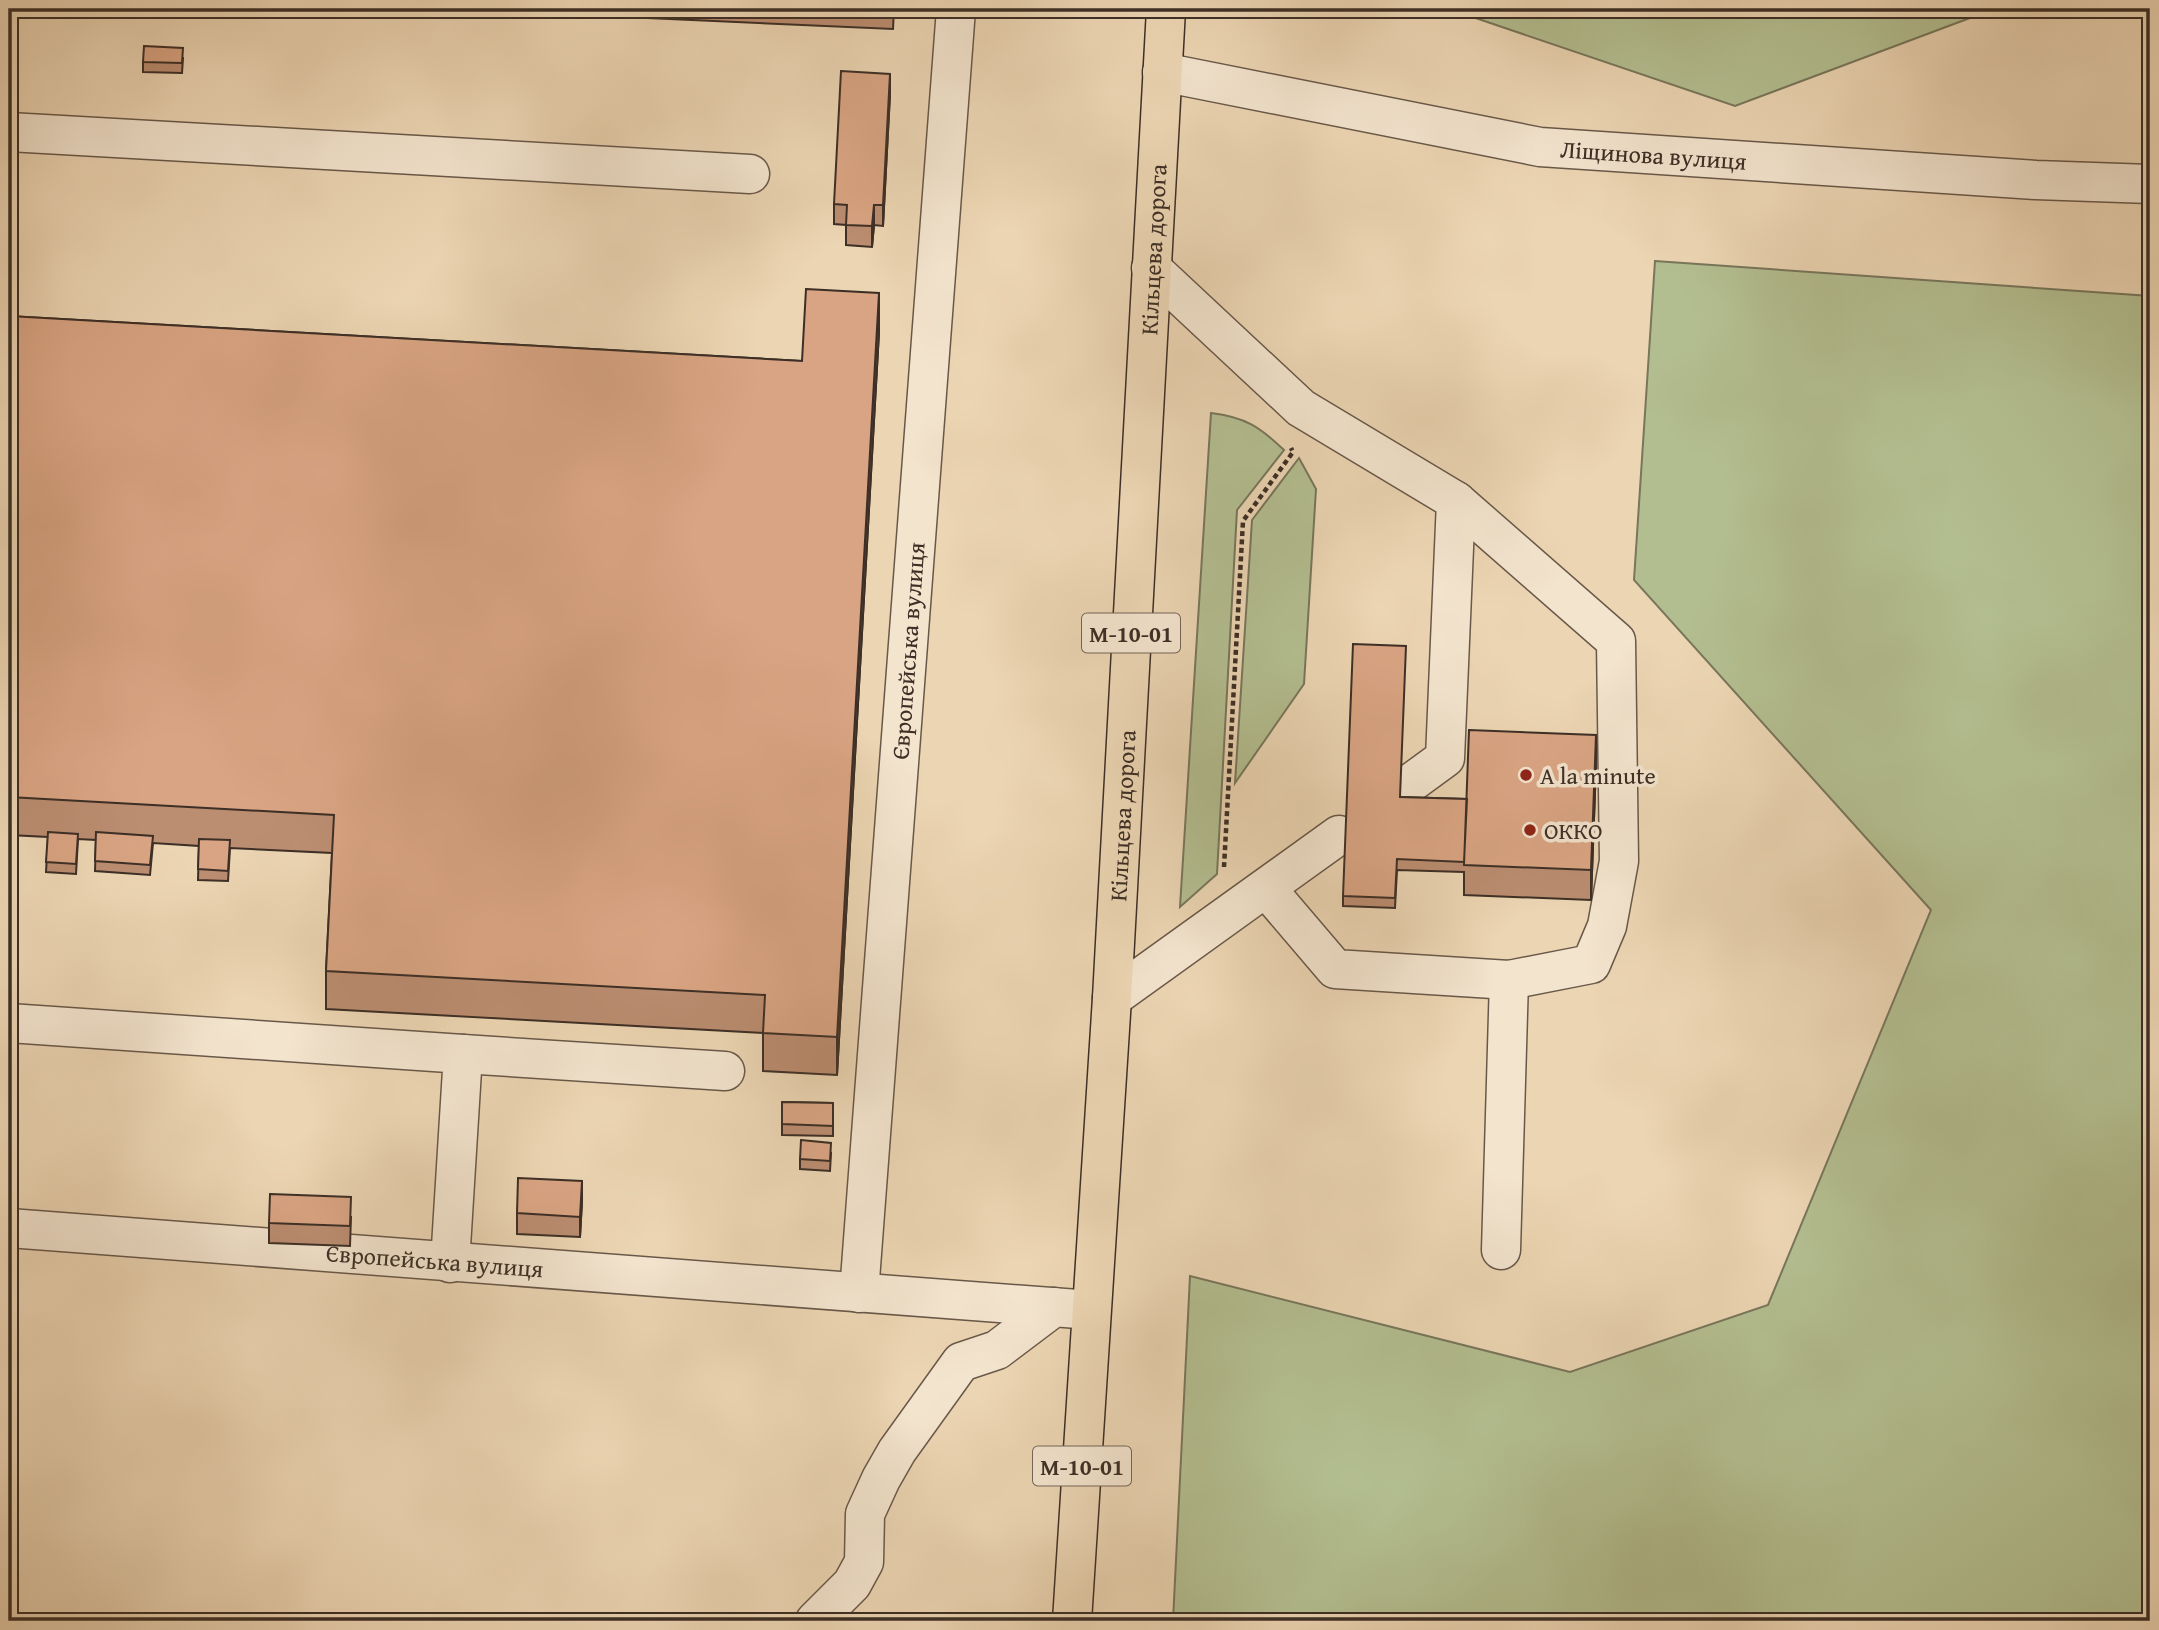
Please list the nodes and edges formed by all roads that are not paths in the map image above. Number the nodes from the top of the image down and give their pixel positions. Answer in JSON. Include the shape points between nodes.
{"nodes":[{"id":1,"x":956,"y":9,"type":"edge"},
{"id":2,"x":1166,"y":9,"type":"edge"},
{"id":3,"x":1162,"y":72,"type":"junction"},
{"id":4,"x":9,"y":132,"type":"edge"},
{"id":5,"x":750,"y":174,"type":"dead end"},
{"id":6,"x":2150,"y":184,"type":"edge"},
{"id":7,"x":1151,"y":268,"type":"junction"},
{"id":8,"x":1455,"y":501,"type":"junction"},
{"id":9,"x":1404,"y":788,"type":"edge"},
{"id":10,"x":1339,"y":835,"type":"dead end"},
{"id":11,"x":1266,"y":888,"type":"junction"},
{"id":12,"x":1509,"y":980,"type":"junction"},
{"id":13,"x":1112,"y":998,"type":"junction"},
{"id":14,"x":9,"y":1023,"type":"edge"},
{"id":15,"x":463,"y":1054,"type":"junction"},
{"id":16,"x":725,"y":1070,"type":"dead end"},
{"id":17,"x":9,"y":1228,"type":"edge"},
{"id":18,"x":1501,"y":1250,"type":"dead end"},
{"id":19,"x":450,"y":1263,"type":"junction"},
{"id":20,"x":859,"y":1293,"type":"junction"},
{"id":21,"x":1054,"y":1307,"type":"junction"},
{"id":22,"x":1091,"y":1310,"type":"junction"},
{"id":23,"x":815,"y":1621,"type":"edge"},
{"id":24,"x":1072,"y":1621,"type":"edge"}],
"edges":[{"from":1,"to":20,"type":"street","name":"Європейська вулиця"},
{"from":2,"to":3,"type":"highway","name":"Кільцева дорога","number":"М-10-01"},
{"from":3,"to":6,"type":"street","name":"Ліщинова вулиця","via":[[1540,147]]},
{"from":3,"to":7,"type":"highway","name":"Кільцева дорога","number":"М-10-01"},
{"from":4,"to":5,"type":"street"},
{"from":7,"to":8,"type":"street","via":[[1301,408]]},
{"from":7,"to":13,"type":"highway","name":"Кільцева дорога","number":"М-10-01"},
{"from":8,"to":9,"type":"street","via":[[1445,758]]},
{"from":8,"to":12,"type":"street","via":[[1616,641],[1619,861],[1607,926],[1591,964]]},
{"from":10,"to":11,"type":"street"},
{"from":11,"to":12,"type":"street","via":[[1335,969]]},
{"from":11,"to":13,"type":"street"},
{"from":12,"to":18,"type":"street"},
{"from":13,"to":22,"type":"highway","name":"Кільцева дорога","number":"М-10-01"},
{"from":14,"to":15,"type":"street"},
{"from":15,"to":16,"type":"street"},
{"from":15,"to":19,"type":"street"},
{"from":17,"to":19,"type":"street","name":"Європейська вулиця"},
{"from":19,"to":20,"type":"street","name":"Європейська вулиця"},
{"from":20,"to":21,"type":"street","name":"Європейська вулиця"},
{"from":21,"to":22,"type":"street","name":"Європейська вулиця"},
{"from":21,"to":23,"type":"street","via":[[997,1350],[961,1362],[881,1479],[865,1514],[864,1562],[852,1584]]},
{"from":22,"to":24,"type":"highway","name":"Кільцева дорога","number":"М-10-01"}]}
